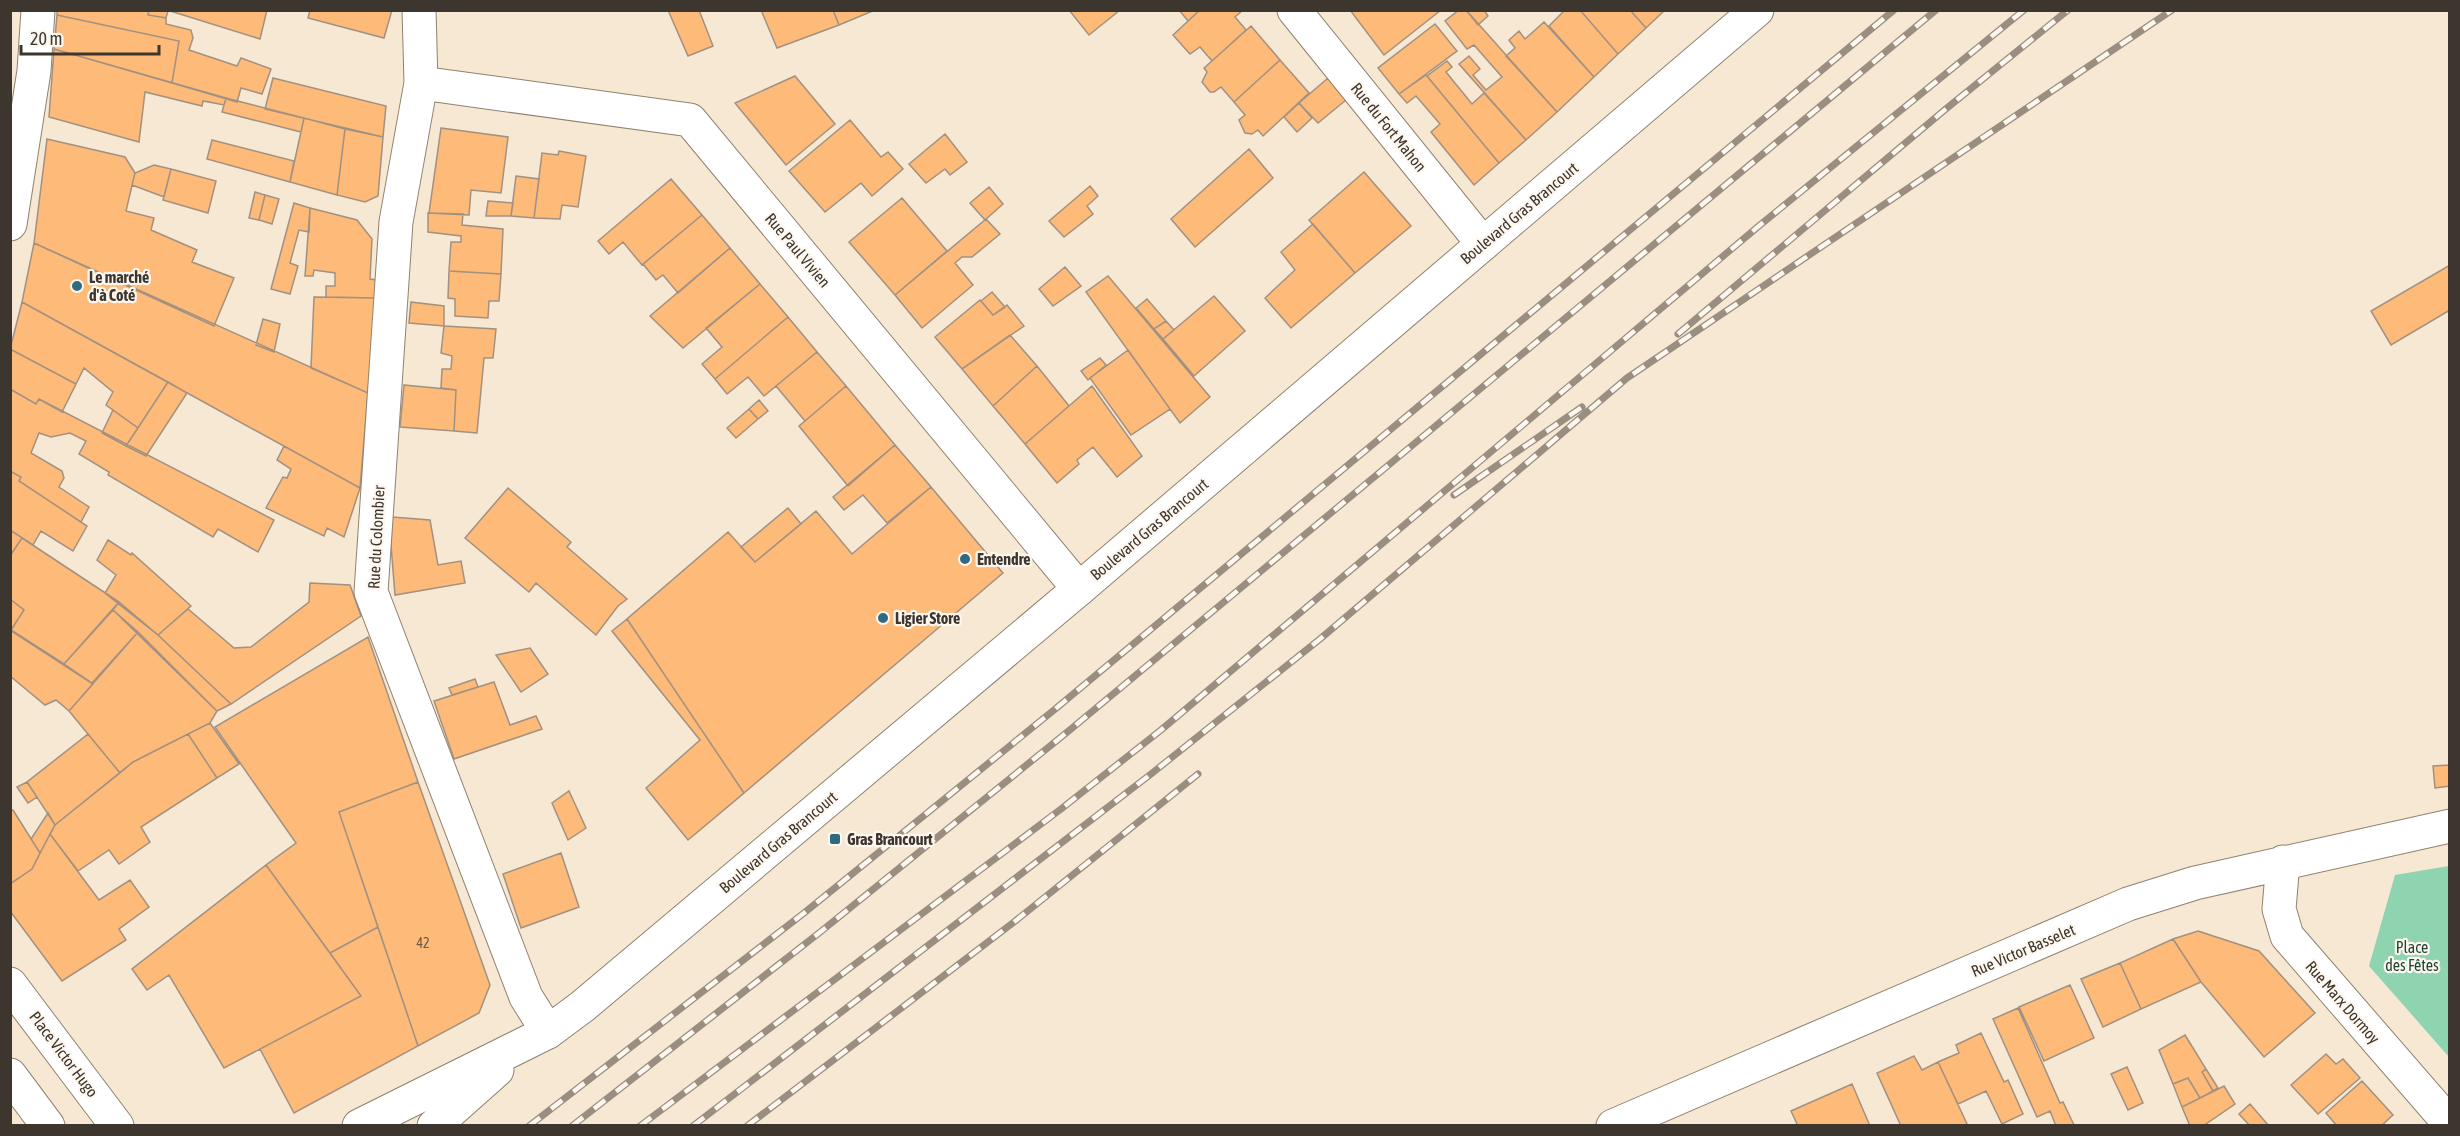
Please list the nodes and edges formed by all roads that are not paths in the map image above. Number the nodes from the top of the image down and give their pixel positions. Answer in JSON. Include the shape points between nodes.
{"nodes":[{"id":1,"x":38,"y":10,"type":"edge"},
{"id":2,"x":419,"y":10,"type":"edge"},
{"id":3,"x":1294,"y":10,"type":"edge"},
{"id":4,"x":1757,"y":10,"type":"edge"},
{"id":5,"x":421,"y":82,"type":"junction"},
{"id":6,"x":10,"y":224,"type":"edge"},
{"id":7,"x":1483,"y":244,"type":"junction"},
{"id":8,"x":1079,"y":589,"type":"junction"},
{"id":9,"x":2450,"y":826,"type":"edge"},
{"id":10,"x":2283,"y":862,"type":"junction"},
{"id":11,"x":10,"y":984,"type":"edge"},
{"id":12,"x":541,"y":1035,"type":"junction"},
{"id":13,"x":10,"y":1075,"type":"edge"},
{"id":14,"x":2450,"y":1124,"type":"edge"},
{"id":15,"x":48,"y":1125,"type":"edge"},
{"id":16,"x":117,"y":1125,"type":"edge"},
{"id":17,"x":359,"y":1125,"type":"edge"},
{"id":18,"x":434,"y":1125,"type":"edge"},
{"id":19,"x":1613,"y":1125,"type":"edge"}],
"edges":[{"from":1,"to":6,"type":"street","via":[[34,71]]},
{"from":2,"to":5,"type":"street","name":"Rue du Colombier"},
{"from":3,"to":7,"type":"street","name":"Rue du Fort Mahon"},
{"from":4,"to":7,"type":"street","name":"Boulevard Gras Brancourt"},
{"from":5,"to":8,"type":"street","name":"Rue Paul Vivien","via":[[690,120]]},
{"from":5,"to":12,"type":"street","name":"Rue du Colombier","via":[[396,222],[371,592]]},
{"from":7,"to":8,"type":"street","name":"Boulevard Gras Brancourt"},
{"from":8,"to":12,"type":"street","name":"Boulevard Gras Brancourt","via":[[804,822]]},
{"from":9,"to":10,"type":"street","name":"Rue Victor Basselet"},
{"from":10,"to":14,"type":"street","name":"Rue Marx Dormoy","via":[[2279,909],[2287,936]]},
{"from":10,"to":19,"type":"street","name":"Rue Victor Basselet","via":[[2195,882],[2128,904]]},
{"from":11,"to":16,"type":"street","name":"Place Victor Hugo"},
{"from":12,"to":17,"type":"street"},
{"from":12,"to":18,"type":"street"},
{"from":13,"to":15,"type":"street"}]}
